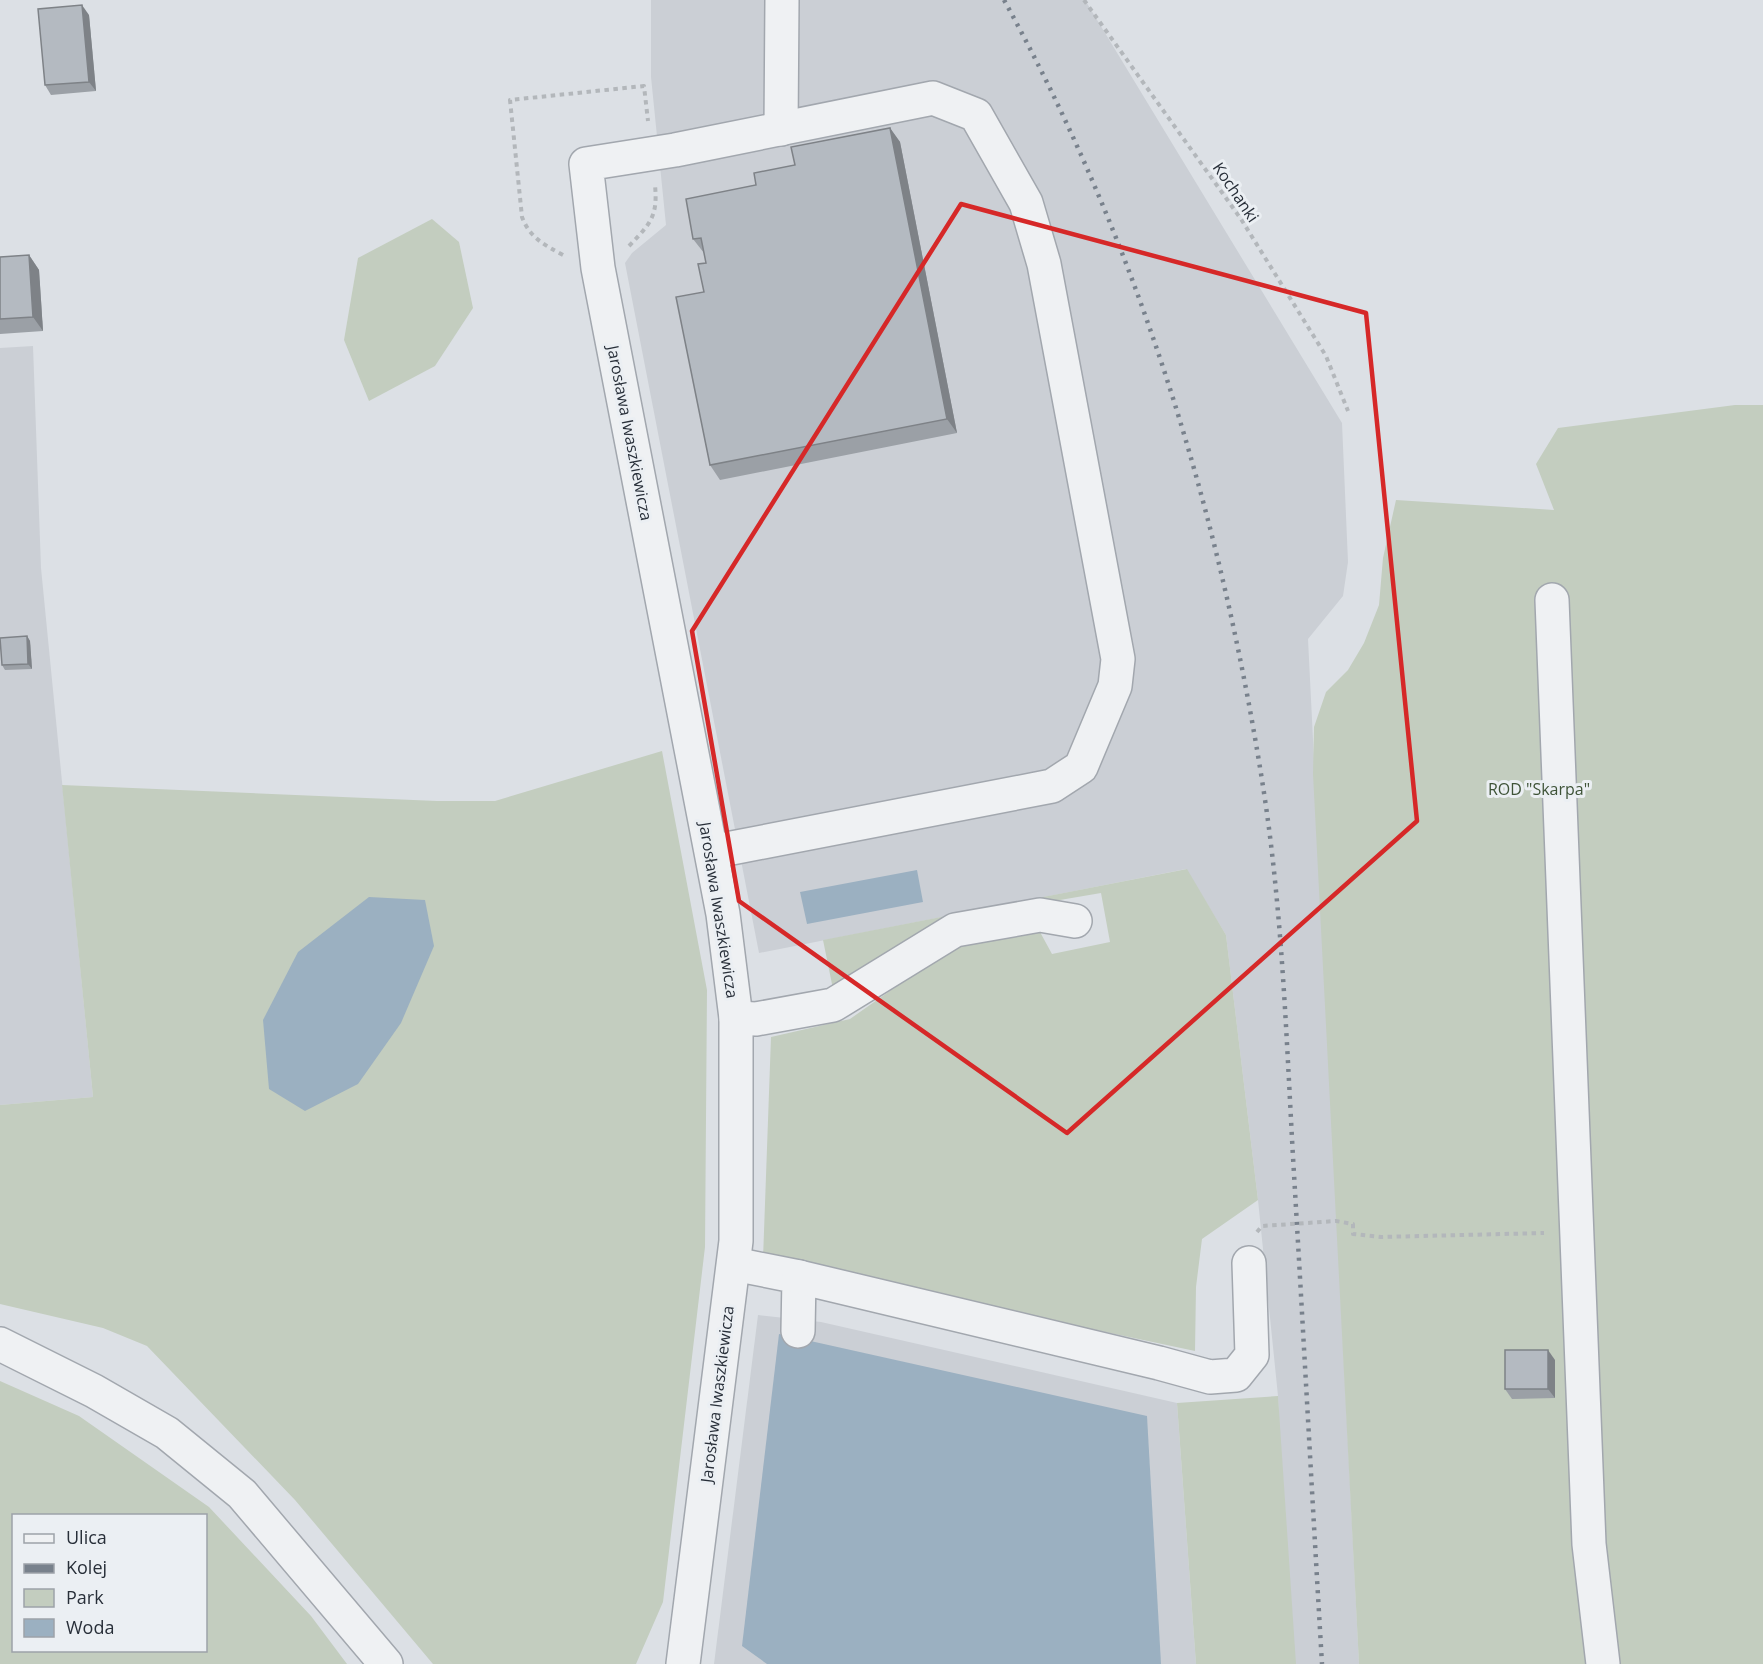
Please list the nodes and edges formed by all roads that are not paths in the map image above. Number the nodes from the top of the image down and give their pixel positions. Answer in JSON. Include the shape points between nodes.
{"nodes":[{"id":1,"x":782,"y":0,"type":"edge"},
{"id":2,"x":781,"y":129,"type":"junction"},
{"id":3,"x":1552,"y":600,"type":"dead end"},
{"id":4,"x":711,"y":852,"type":"junction"},
{"id":5,"x":1075,"y":921,"type":"dead end"},
{"id":6,"x":736,"y":1018,"type":"junction"},
{"id":7,"x":1249,"y":1263,"type":"road end"},
{"id":8,"x":734,"y":1264,"type":"junction"},
{"id":9,"x":800,"y":1277,"type":"junction"},
{"id":10,"x":798,"y":1331,"type":"dead end"},
{"id":11,"x":0,"y":1344,"type":"edge"},
{"id":12,"x":386,"y":1664,"type":"edge"},
{"id":13,"x":683,"y":1664,"type":"edge"},
{"id":14,"x":1603,"y":1664,"type":"edge"}],
"edges":[{"from":1,"to":2,"type":"street"},
{"from":2,"to":4,"type":"street","name":"Jarosława Iwaszkiewicza","via":[[586,164],[598,268]]},
{"from":2,"to":4,"type":"street","via":[[933,98],[976,115],[1026,203],[1044,264],[1118,659],[1115,686],[1080,767],[1052,786]]},
{"from":3,"to":14,"type":"street","via":[[1589,1544]]},
{"from":4,"to":6,"type":"street","name":"Jarosława Iwaszkiewicza"},
{"from":5,"to":6,"type":"street","via":[[1040,915],[955,930],[833,1005],[756,1019]]},
{"from":6,"to":8,"type":"street","name":"Jarosława Iwaszkiewicza"},
{"from":7,"to":9,"type":"street","via":[[1252,1355],[1236,1375],[1210,1377]]},
{"from":8,"to":9,"type":"street"},
{"from":8,"to":13,"type":"street","name":"Jarosława Iwaszkiewicza"},
{"from":9,"to":10,"type":"street"},
{"from":11,"to":12,"type":"street","via":[[167,1433],[242,1494]]}]}
